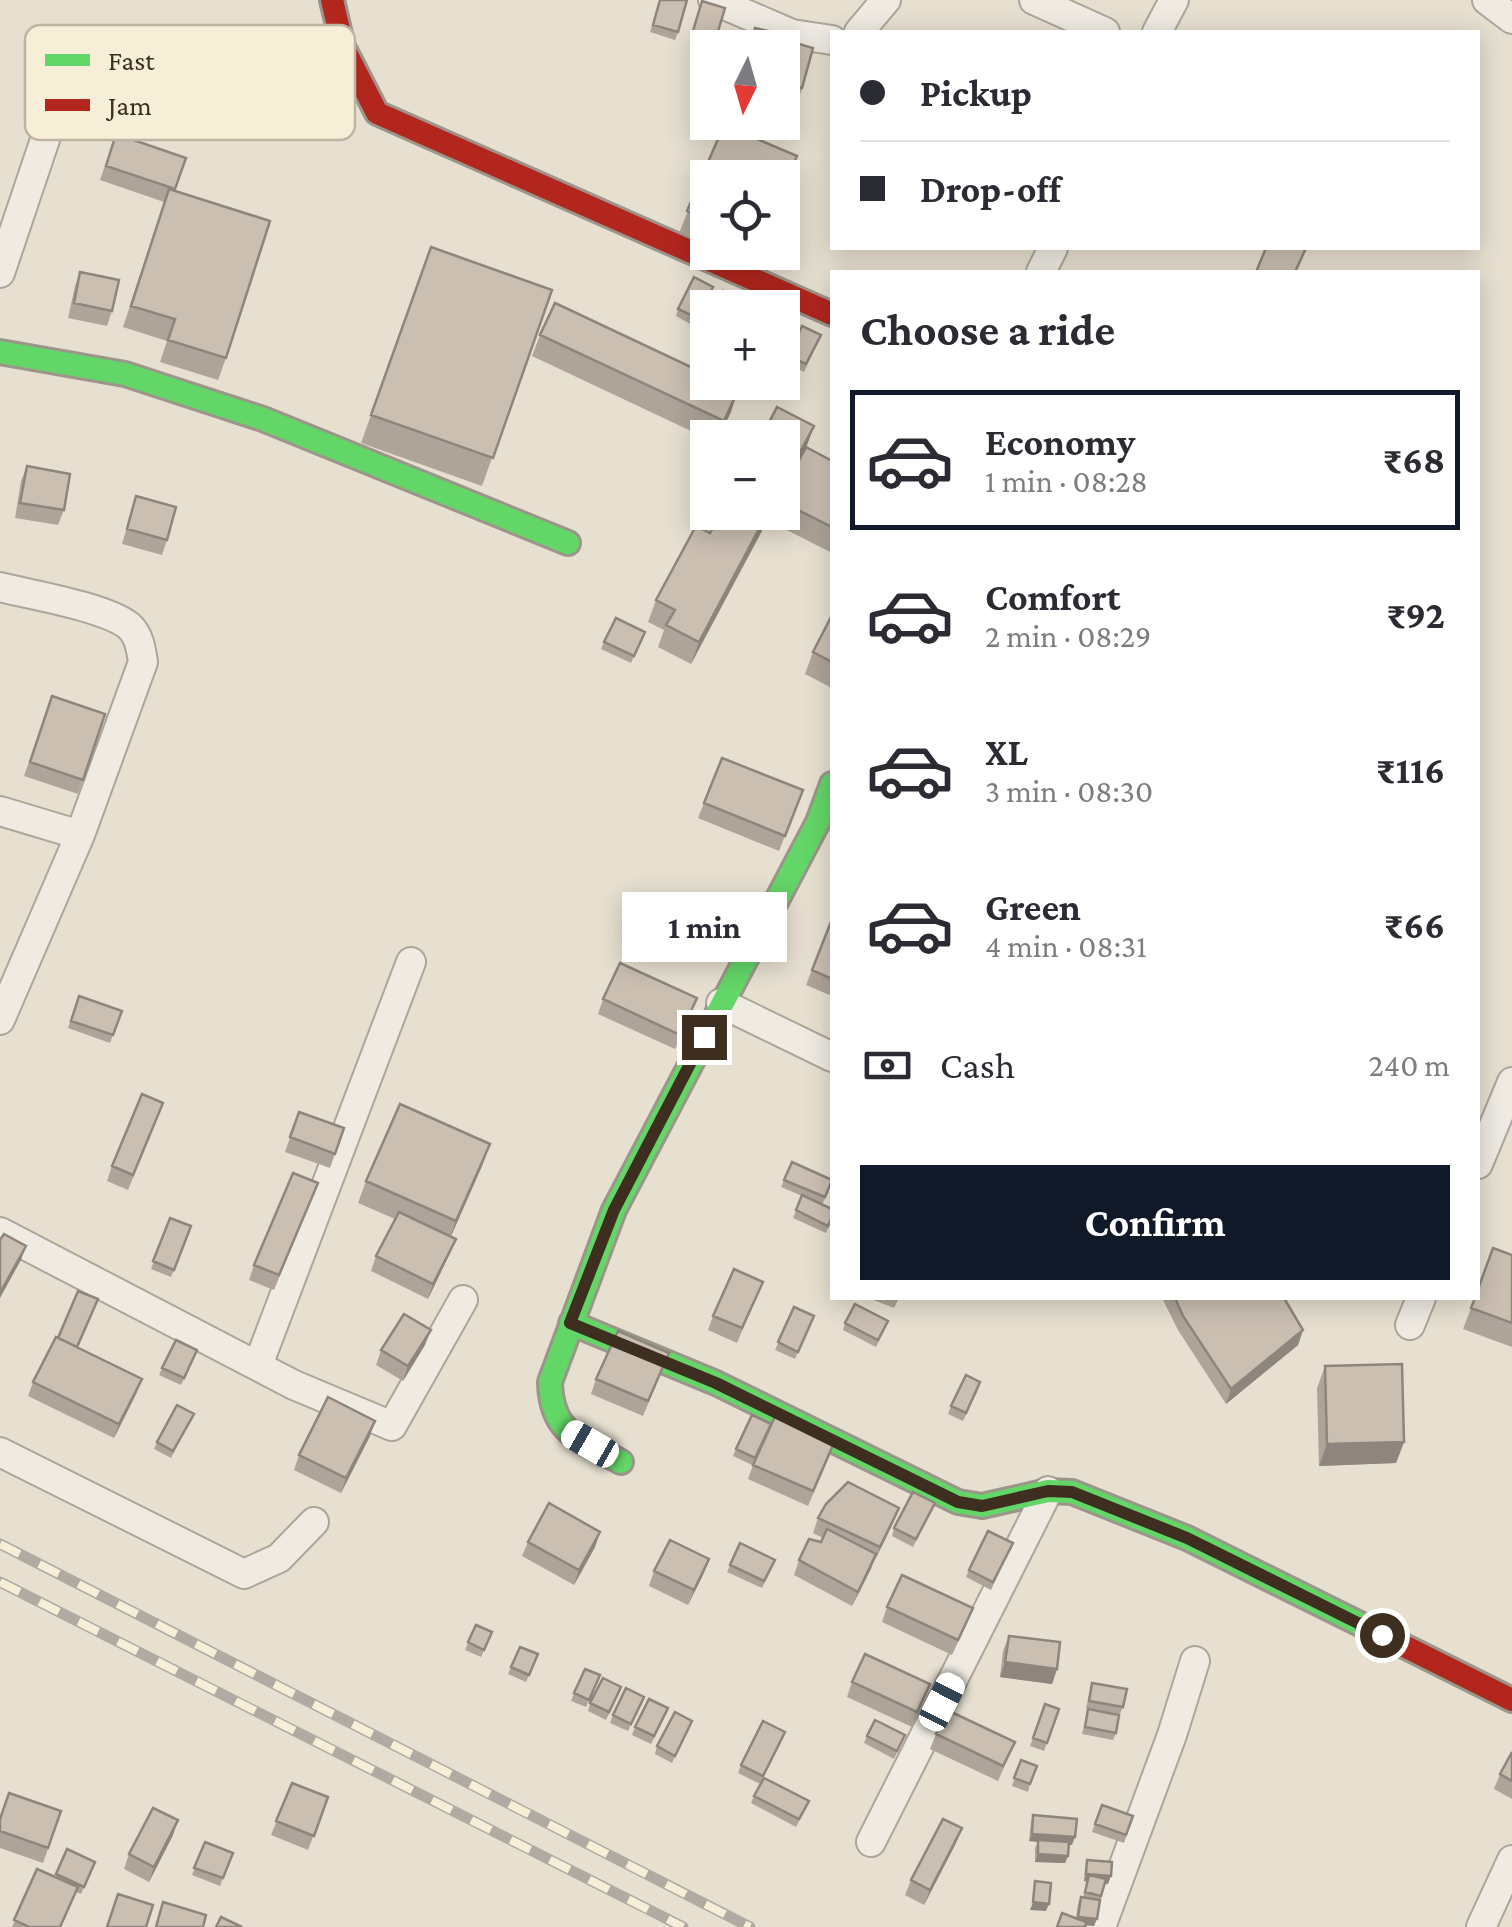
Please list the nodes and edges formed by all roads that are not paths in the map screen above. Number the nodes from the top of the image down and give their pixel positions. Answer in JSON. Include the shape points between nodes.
{"nodes":[{"id":1,"x":332,"y":0,"type":"edge"},
{"id":2,"x":713,"y":0,"type":"edge"},
{"id":3,"x":886,"y":0,"type":"edge"},
{"id":4,"x":1034,"y":0,"type":"edge"},
{"id":5,"x":1174,"y":0,"type":"edge"},
{"id":6,"x":1487,"y":0,"type":"edge"},
{"id":7,"x":1512,"y":19,"type":"edge"},
{"id":8,"x":338,"y":25,"type":"edge"},
{"id":9,"x":861,"y":30,"type":"edge"},
{"id":10,"x":1101,"y":30,"type":"edge"},
{"id":11,"x":1157,"y":30,"type":"edge"},
{"id":12,"x":830,"y":40,"type":"edge"},
{"id":13,"x":355,"y":70,"type":"edge"},
{"id":14,"x":45,"y":140,"type":"edge"},
{"id":15,"x":0,"y":274,"type":"edge"},
{"id":16,"x":830,"y":313,"type":"edge"},
{"id":17,"x":0,"y":352,"type":"edge"},
{"id":18,"x":568,"y":543,"type":"dead end"},
{"id":19,"x":0,"y":587,"type":"edge"},
{"id":20,"x":830,"y":789,"type":"edge"},
{"id":21,"x":0,"y":810,"type":"edge"},
{"id":22,"x":80,"y":834,"type":"junction"},
{"id":23,"x":411,"y":962,"type":"dead end"},
{"id":24,"x":721,"y":1003,"type":"junction"},
{"id":25,"x":0,"y":1020,"type":"edge"},
{"id":26,"x":830,"y":1056,"type":"edge"},
{"id":27,"x":1512,"y":1082,"type":"edge"},
{"id":28,"x":1480,"y":1159,"type":"edge"},
{"id":29,"x":0,"y":1232,"type":"edge"},
{"id":30,"x":462,"y":1300,"type":"dead end"},
{"id":31,"x":1420,"y":1300,"type":"edge"},
{"id":32,"x":570,"y":1323,"type":"junction"},
{"id":33,"x":1410,"y":1325,"type":"dead end"},
{"id":34,"x":258,"y":1365,"type":"junction"},
{"id":35,"x":0,"y":1452,"type":"edge"},
{"id":36,"x":620,"y":1462,"type":"dead end"},
{"id":37,"x":1048,"y":1491,"type":"junction"},
{"id":38,"x":314,"y":1522,"type":"dead end"},
{"id":39,"x":1195,"y":1661,"type":"dead end"},
{"id":40,"x":1512,"y":1700,"type":"edge"},
{"id":41,"x":871,"y":1842,"type":"dead end"},
{"id":42,"x":1512,"y":1860,"type":"edge"},
{"id":43,"x":1100,"y":1927,"type":"edge"},
{"id":44,"x":1481,"y":1927,"type":"edge"}],
"edges":[{"from":1,"to":8,"type":"street"},
{"from":2,"to":12,"type":"street","via":[[792,34]]},
{"from":3,"to":9,"type":"street"},
{"from":4,"to":10,"type":"street"},
{"from":5,"to":11,"type":"street"},
{"from":6,"to":7,"type":"street"},
{"from":13,"to":16,"type":"street","via":[[377,113]]},
{"from":14,"to":15,"type":"street"},
{"from":17,"to":18,"type":"street","via":[[125,374],[263,419]]},
{"from":19,"to":22,"type":"street","via":[[109,615],[131,628],[140,644],[143,662]]},
{"from":20,"to":24,"type":"street"},
{"from":21,"to":22,"type":"street"},
{"from":22,"to":25,"type":"street"},
{"from":23,"to":34,"type":"street"},
{"from":24,"to":26,"type":"street"},
{"from":24,"to":32,"type":"street","via":[[614,1210]]},
{"from":27,"to":28,"type":"street"},
{"from":29,"to":34,"type":"street"},
{"from":30,"to":34,"type":"street","via":[[392,1426]]},
{"from":31,"to":33,"type":"street"},
{"from":32,"to":36,"type":"street","via":[[548,1404],[560,1427]]},
{"from":32,"to":37,"type":"street","via":[[716,1383],[958,1502],[996,1504]]},
{"from":35,"to":38,"type":"street","via":[[244,1574],[280,1558]]},
{"from":37,"to":40,"type":"street","via":[[1072,1492],[1187,1538]]},
{"from":37,"to":41,"type":"street"},
{"from":39,"to":43,"type":"street"},
{"from":42,"to":44,"type":"street"}]}
